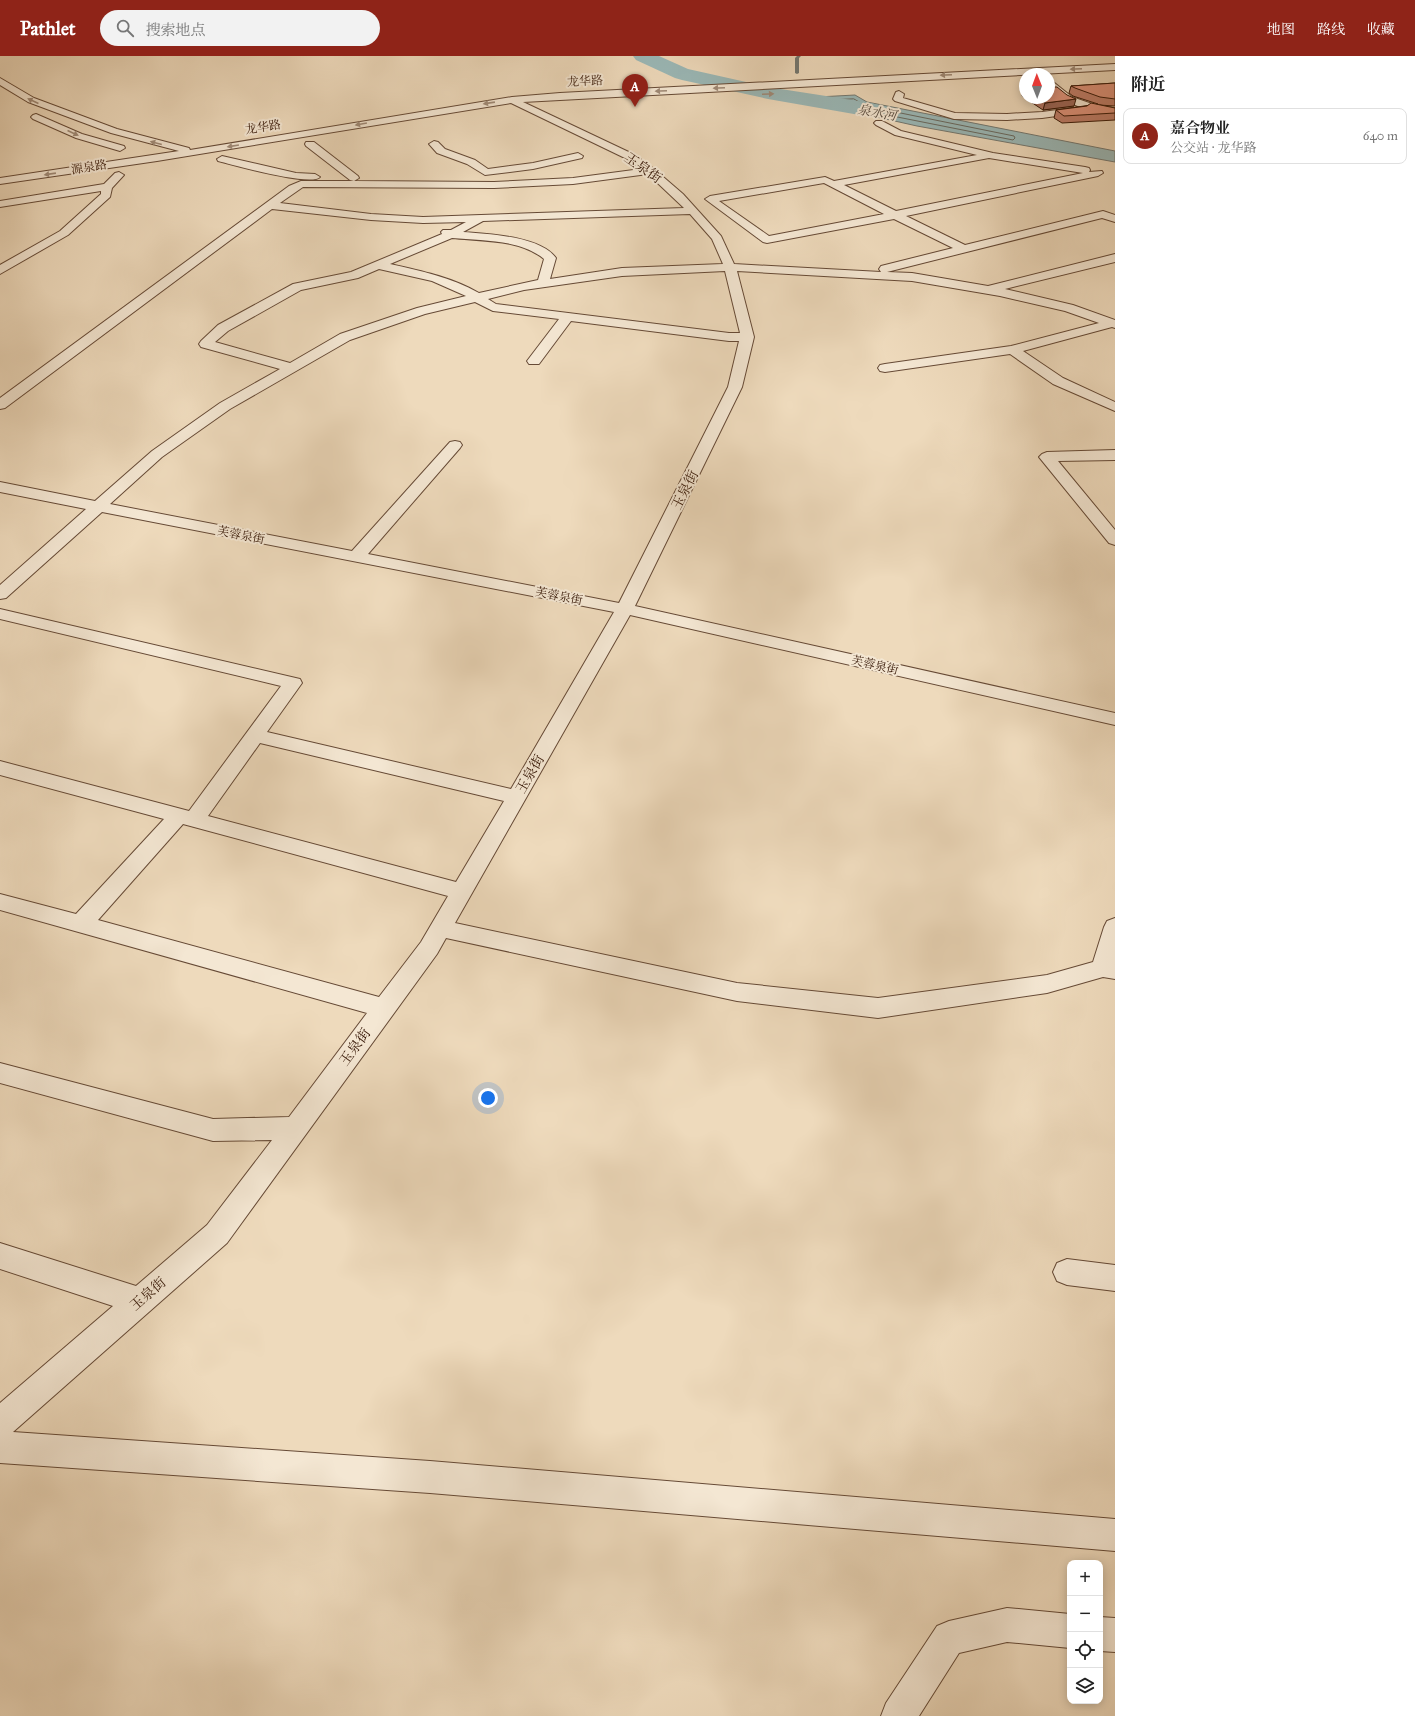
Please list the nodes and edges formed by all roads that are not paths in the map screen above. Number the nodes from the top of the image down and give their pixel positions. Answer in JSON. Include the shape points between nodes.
{"nodes":[{"id":1,"x":1115,"y":66,"type":"edge"},
{"id":2,"x":1115,"y":75,"type":"edge"},
{"id":3,"x":1055,"y":78,"type":"edge"},
{"id":4,"x":1019,"y":80,"type":"edge"},
{"id":5,"x":0,"y":81,"type":"edge"},
{"id":6,"x":1055,"y":88,"type":"edge"},
{"id":7,"x":899,"y":94,"type":"dead end"},
{"id":8,"x":520,"y":104,"type":"junction"},
{"id":9,"x":1084,"y":104,"type":"junction"},
{"id":10,"x":24,"y":111,"type":"dead end"},
{"id":11,"x":1115,"y":112,"type":"edge"},
{"id":12,"x":942,"y":113,"type":"junction"},
{"id":13,"x":481,"y":115,"type":"dead end"},
{"id":14,"x":921,"y":117,"type":"dead end"},
{"id":15,"x":893,"y":121,"type":"dead end"},
{"id":16,"x":326,"y":142,"type":"dead end"},
{"id":17,"x":434,"y":144,"type":"dead end"},
{"id":18,"x":192,"y":152,"type":"junction"},
{"id":19,"x":252,"y":154,"type":"dead end"},
{"id":20,"x":578,"y":156,"type":"dead end"},
{"id":21,"x":993,"y":156,"type":"junction"},
{"id":22,"x":157,"y":158,"type":"junction"},
{"id":23,"x":650,"y":170,"type":"junction"},
{"id":24,"x":485,"y":172,"type":"junction"},
{"id":25,"x":354,"y":178,"type":"junction"},
{"id":26,"x":0,"y":181,"type":"edge"},
{"id":27,"x":833,"y":184,"type":"junction"},
{"id":28,"x":107,"y":187,"type":"junction"},
{"id":29,"x":0,"y":194,"type":"edge"},
{"id":30,"x":0,"y":204,"type":"edge"},
{"id":31,"x":269,"y":205,"type":"junction"},
{"id":32,"x":692,"y":211,"type":"junction"},
{"id":33,"x":895,"y":215,"type":"junction"},
{"id":34,"x":482,"y":218,"type":"junction"},
{"id":35,"x":1115,"y":219,"type":"edge"},
{"id":36,"x":423,"y":220,"type":"junction"},
{"id":37,"x":451,"y":234,"type":"junction"},
{"id":38,"x":963,"y":249,"type":"junction"},
{"id":39,"x":1115,"y":258,"type":"edge"},
{"id":40,"x":378,"y":265,"type":"junction"},
{"id":41,"x":730,"y":267,"type":"junction"},
{"id":42,"x":0,"y":270,"type":"edge"},
{"id":43,"x":864,"y":274,"type":"junction"},
{"id":44,"x":543,"y":283,"type":"junction"},
{"id":45,"x":988,"y":290,"type":"junction"},
{"id":46,"x":477,"y":298,"type":"junction"},
{"id":47,"x":568,"y":316,"type":"junction"},
{"id":48,"x":1113,"y":324,"type":"edge"},
{"id":49,"x":747,"y":337,"type":"junction"},
{"id":50,"x":1012,"y":350,"type":"junction"},
{"id":51,"x":534,"y":362,"type":"dead end"},
{"id":52,"x":292,"y":368,"type":"junction"},
{"id":53,"x":885,"y":368,"type":"dead end"},
{"id":54,"x":0,"y":405,"type":"edge"},
{"id":55,"x":1115,"y":407,"type":"edge"},
{"id":56,"x":455,"y":445,"type":"dead end"},
{"id":57,"x":1115,"y":455,"type":"edge"},
{"id":58,"x":0,"y":487,"type":"edge"},
{"id":59,"x":96,"y":507,"type":"junction"},
{"id":60,"x":1108,"y":521,"type":"edge"},
{"id":61,"x":1115,"y":540,"type":"edge"},
{"id":62,"x":356,"y":557,"type":"junction"},
{"id":63,"x":0,"y":594,"type":"edge"},
{"id":64,"x":625,"y":609,"type":"junction"},
{"id":65,"x":0,"y":614,"type":"edge"},
{"id":66,"x":1115,"y":719,"type":"edge"},
{"id":67,"x":255,"y":736,"type":"junction"},
{"id":68,"x":0,"y":768,"type":"edge"},
{"id":69,"x":517,"y":797,"type":"junction"},
{"id":70,"x":187,"y":818,"type":"junction"},
{"id":71,"x":462,"y":892,"type":"junction"},
{"id":72,"x":0,"y":902,"type":"edge"},
{"id":73,"x":81,"y":924,"type":"junction"},
{"id":74,"x":1115,"y":927,"type":"edge"},
{"id":75,"x":440,"y":928,"type":"junction"},
{"id":76,"x":1109,"y":969,"type":"edge"},
{"id":77,"x":385,"y":1008,"type":"junction"},
{"id":78,"x":0,"y":1073,"type":"edge"},
{"id":79,"x":295,"y":1128,"type":"junction"},
{"id":80,"x":0,"y":1256,"type":"edge"},
{"id":81,"x":1067,"y":1272,"type":"dead end"},
{"id":82,"x":1115,"y":1278,"type":"edge"},
{"id":83,"x":140,"y":1301,"type":"junction"},
{"id":84,"x":0,"y":1423,"type":"edge"},
{"id":85,"x":0,"y":1447,"type":"edge"},
{"id":86,"x":1115,"y":1535,"type":"edge"},
{"id":87,"x":1067,"y":1631,"type":"edge"},
{"id":88,"x":1103,"y":1634,"type":"edge"},
{"id":89,"x":1115,"y":1635,"type":"edge"},
{"id":90,"x":899,"y":1716,"type":"edge"}],
"edges":[{"from":1,"to":8,"type":"street","name":"龙华路","one_way":true,"via":[[560,96]]},
{"from":2,"to":3,"type":"street"},
{"from":8,"to":4,"type":"street","name":"龙华路","one_way":true,"via":[[715,97]]},
{"from":18,"to":5,"type":"street","one_way":true,"via":[[100,126],[31,100]]},
{"from":6,"to":9,"type":"street","via":[[1069,99]]},
{"from":7,"to":12,"type":"street","via":[[898,99]]},
{"from":8,"to":13,"type":"street","name":"龙华路"},
{"from":8,"to":18,"type":"street","name":"龙华路","one_way":true},
{"from":8,"to":23,"type":"street","name":"玉泉街","via":[[631,157]]},
{"from":9,"to":11,"type":"street"},
{"from":9,"to":12,"type":"street","via":[[1085,109],[1042,115],[954,116]]},
{"from":10,"to":22,"type":"street","name":"龙华路","one_way":true,"via":[[79,136]]},
{"from":12,"to":14,"type":"street"},
{"from":15,"to":21,"type":"street","via":[[879,123],[898,133]]},
{"from":16,"to":25,"type":"street","via":[[307,145]]},
{"from":17,"to":24,"type":"street","via":[[441,151],[471,162]]},
{"from":18,"to":22,"type":"street","name":"龙华路"},
{"from":18,"to":22,"type":"street","name":"龙华路","via":[[182,165]]},
{"from":19,"to":25,"type":"street","name":"龙华路","via":[[219,160],[296,176]]},
{"from":20,"to":24,"type":"street","via":[[533,166]]},
{"from":21,"to":27,"type":"street"},
{"from":21,"to":33,"type":"street","via":[[1098,172]]},
{"from":22,"to":26,"type":"street","name":"源泉路","one_way":true},
{"from":23,"to":31,"type":"street","via":[[573,181],[494,185],[301,184]]},
{"from":23,"to":32,"type":"street","name":"玉泉街"},
{"from":24,"to":25,"type":"street","via":[[431,178]]},
{"from":27,"to":33,"type":"street"},
{"from":27,"to":33,"type":"street","via":[[824,180],[710,199],[767,240]]},
{"from":28,"to":29,"type":"street","name":"源泉路","via":[[123,174]]},
{"from":28,"to":30,"type":"street"},
{"from":28,"to":42,"type":"street","via":[[106,195],[64,232]]},
{"from":31,"to":36,"type":"street","via":[[371,217]]},
{"from":31,"to":54,"type":"street"},
{"from":32,"to":34,"type":"street"},
{"from":32,"to":41,"type":"street","name":"玉泉街","via":[[717,238]]},
{"from":33,"to":38,"type":"street"},
{"from":34,"to":36,"type":"street"},
{"from":34,"to":37,"type":"street"},
{"from":35,"to":38,"type":"street","via":[[1103,214]]},
{"from":36,"to":37,"type":"street"},
{"from":37,"to":40,"type":"street"},
{"from":37,"to":44,"type":"street","via":[[527,244],[545,252],[550,258]]},
{"from":38,"to":43,"type":"street"},
{"from":39,"to":45,"type":"street"},
{"from":40,"to":46,"type":"street","via":[[436,278],[463,288]]},
{"from":40,"to":52,"type":"street","via":[[354,275],[297,287],[224,328],[206,344]]},
{"from":41,"to":43,"type":"street"},
{"from":41,"to":44,"type":"street","via":[[622,272]]},
{"from":41,"to":49,"type":"street","name":"玉泉街"},
{"from":43,"to":45,"type":"street","via":[[912,277]]},
{"from":44,"to":46,"type":"street"},
{"from":45,"to":48,"type":"street","via":[[1070,308]]},
{"from":46,"to":47,"type":"street","via":[[493,307]]},
{"from":46,"to":52,"type":"street","via":[[421,311],[345,337]]},
{"from":47,"to":49,"type":"street","via":[[729,337]]},
{"from":47,"to":51,"type":"street"},
{"from":48,"to":50,"type":"street"},
{"from":49,"to":64,"type":"street","name":"玉泉街","via":[[735,387]]},
{"from":50,"to":53,"type":"street"},
{"from":50,"to":55,"type":"street","via":[[1058,381]]},
{"from":52,"to":59,"type":"street","via":[[225,406],[157,454]]},
{"from":56,"to":62,"type":"street"},
{"from":57,"to":60,"type":"street","via":[[1048,457]]},
{"from":58,"to":59,"type":"street","name":"芙蓉泉街"},
{"from":59,"to":62,"type":"street","name":"芙蓉泉街"},
{"from":59,"to":63,"type":"street"},
{"from":60,"to":61,"type":"street"},
{"from":62,"to":64,"type":"street","name":"芙蓉泉街"},
{"from":64,"to":66,"type":"street","name":"芙蓉泉街"},
{"from":64,"to":69,"type":"street","name":"玉泉街"},
{"from":65,"to":67,"type":"street","via":[[293,683]]},
{"from":67,"to":69,"type":"street"},
{"from":67,"to":70,"type":"street"},
{"from":68,"to":70,"type":"street"},
{"from":69,"to":71,"type":"street","name":"玉泉街"},
{"from":70,"to":71,"type":"street"},
{"from":70,"to":73,"type":"street"},
{"from":71,"to":75,"type":"street","name":"玉泉街"},
{"from":72,"to":73,"type":"street"},
{"from":73,"to":77,"type":"street"},
{"from":74,"to":76,"type":"street"},
{"from":75,"to":76,"type":"street","via":[[737,992],[878,1008],[1047,984]]},
{"from":75,"to":77,"type":"street","name":"玉泉街","via":[[429,948]]},
{"from":77,"to":79,"type":"street","name":"玉泉街"},
{"from":78,"to":79,"type":"street","via":[[213,1130]]},
{"from":79,"to":83,"type":"street","name":"玉泉街","via":[[217,1234]]},
{"from":80,"to":83,"type":"street"},
{"from":81,"to":82,"type":"street"},
{"from":83,"to":84,"type":"street","name":"玉泉街"},
{"from":85,"to":86,"type":"street","via":[[430,1477]]},
{"from":87,"to":90,"type":"street","via":[[1007,1626],[949,1638]]},
{"from":88,"to":89,"type":"street"}]}
